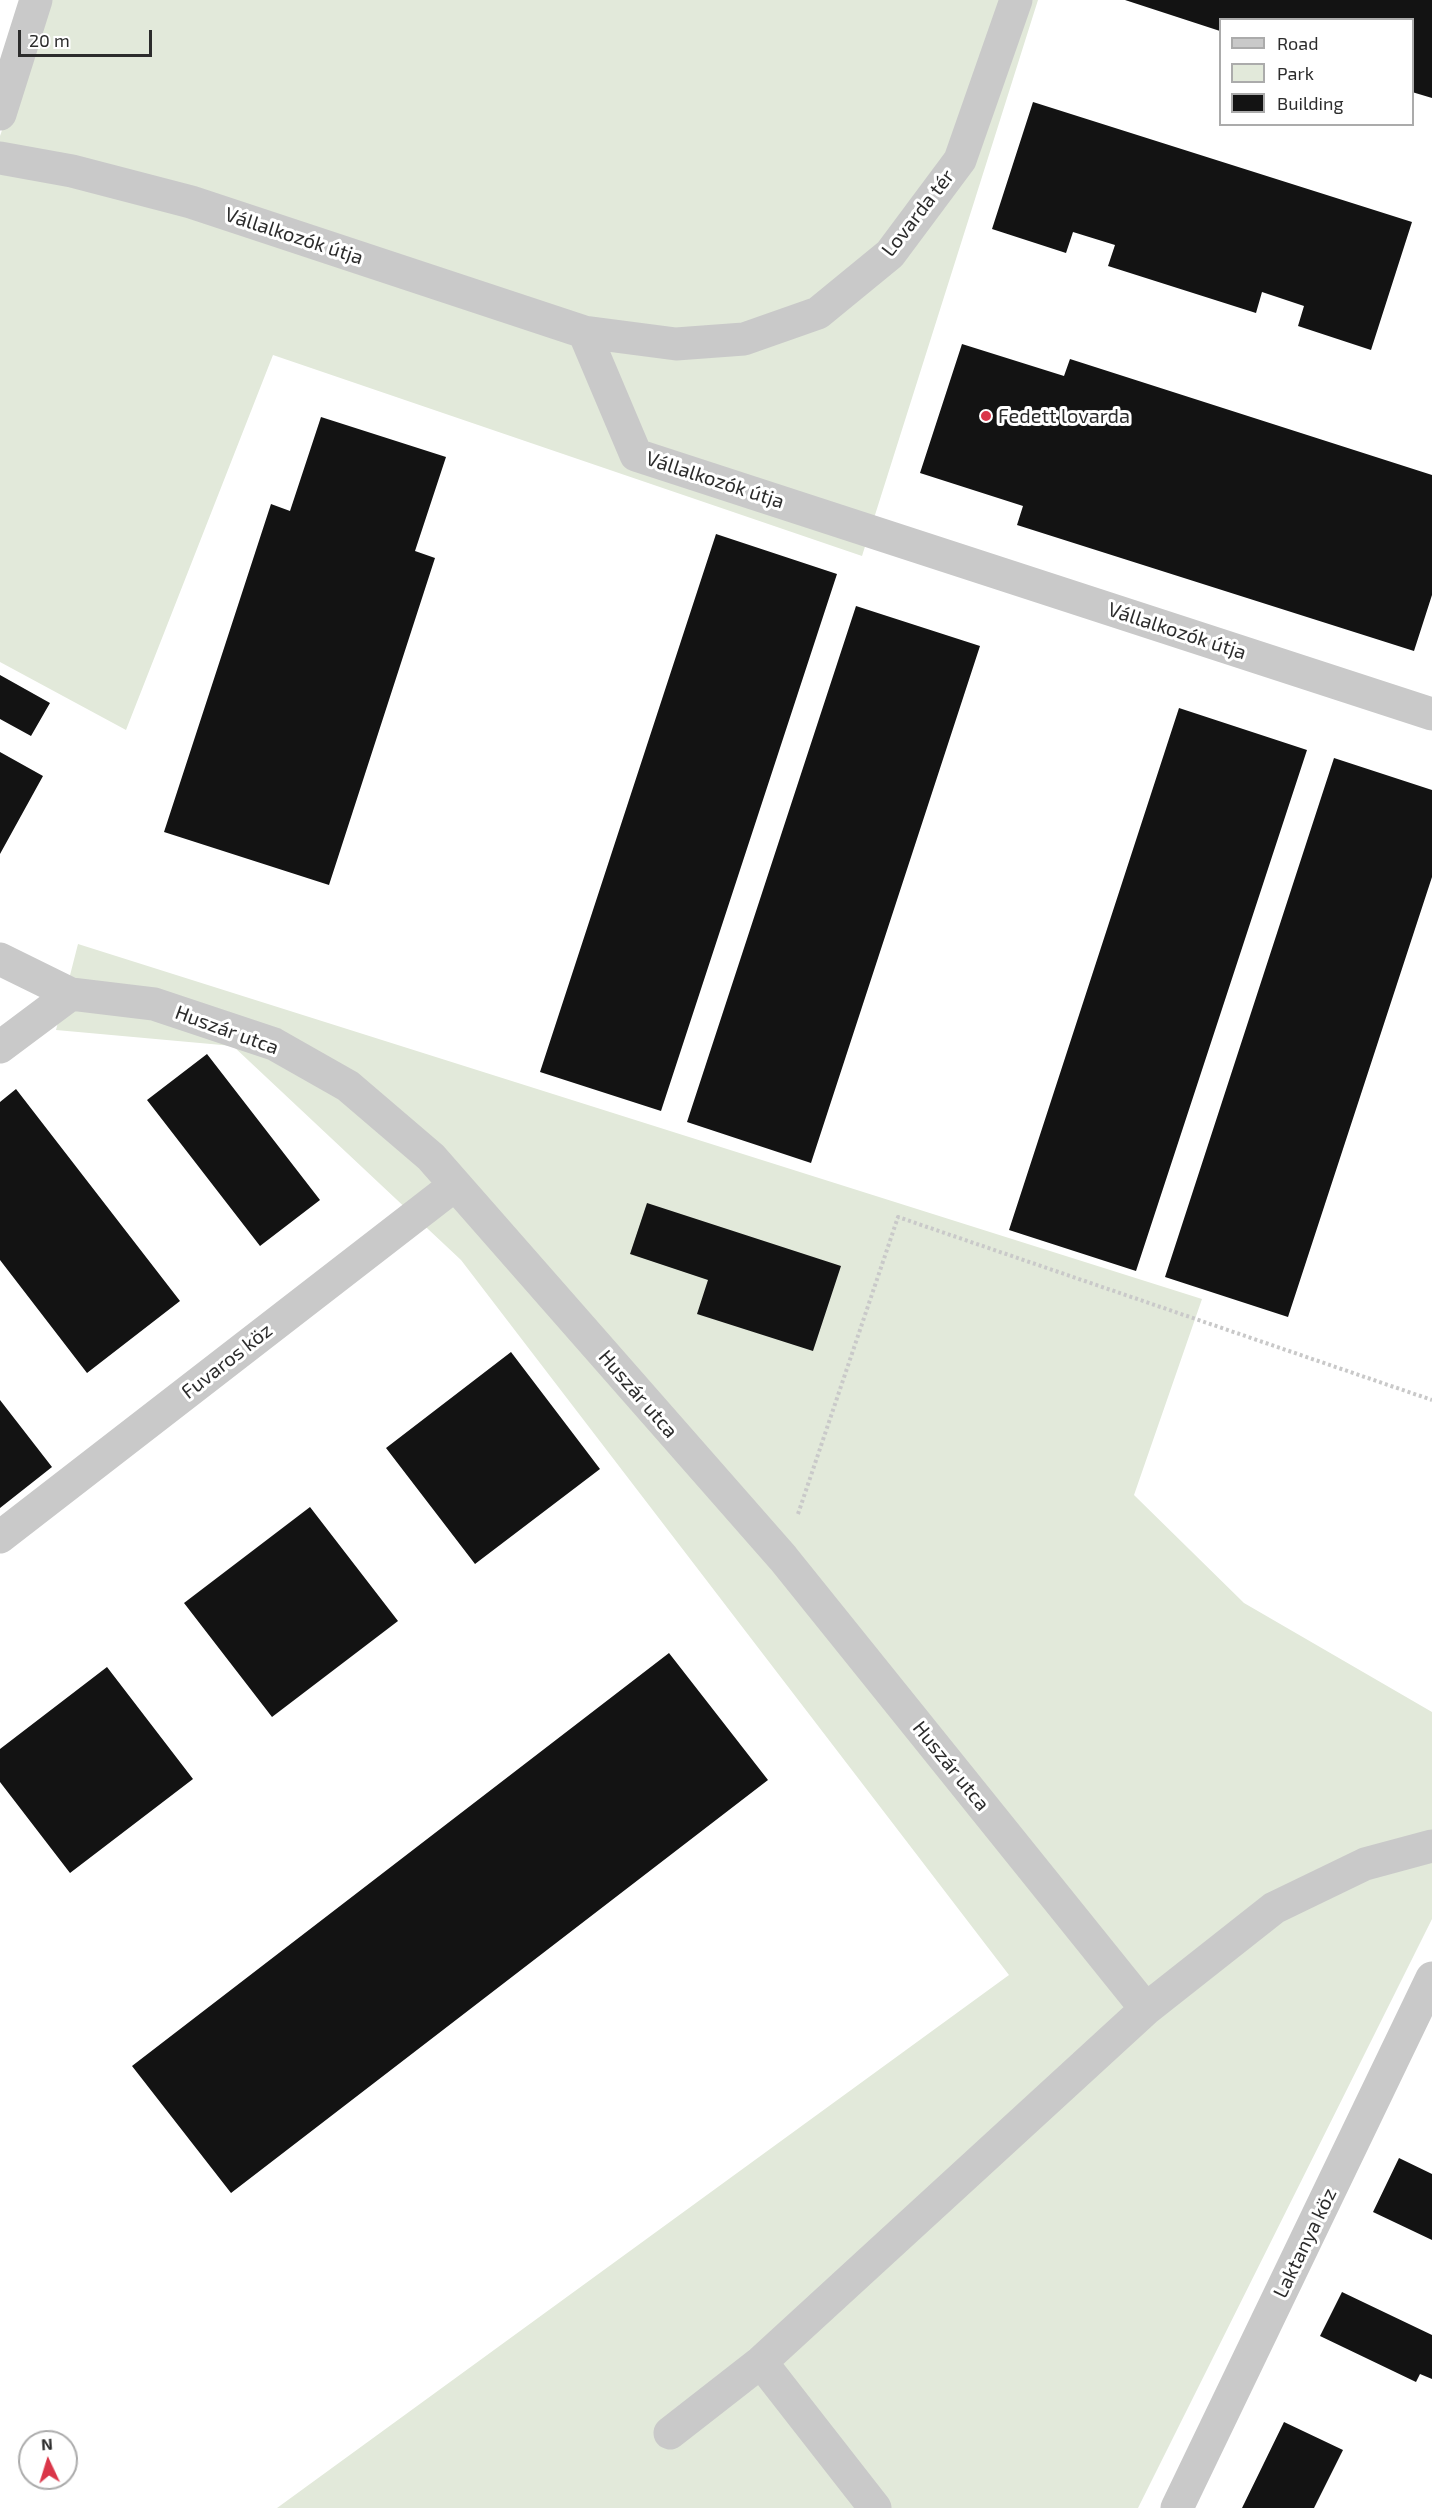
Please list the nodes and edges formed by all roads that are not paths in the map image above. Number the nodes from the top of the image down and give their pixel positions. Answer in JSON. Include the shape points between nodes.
{"nodes":[{"id":1,"x":36,"y":0,"type":"edge"},
{"id":2,"x":1016,"y":0,"type":"edge"},
{"id":3,"x":0,"y":114,"type":"edge"},
{"id":4,"x":0,"y":158,"type":"edge"},
{"id":5,"x":584,"y":332,"type":"junction"},
{"id":6,"x":1430,"y":709,"type":"edge"},
{"id":7,"x":0,"y":959,"type":"edge"},
{"id":8,"x":71,"y":994,"type":"junction"},
{"id":9,"x":0,"y":1047,"type":"edge"},
{"id":10,"x":455,"y":1185,"type":"junction"},
{"id":11,"x":0,"y":1537,"type":"edge"},
{"id":12,"x":1432,"y":1846,"type":"edge"},
{"id":13,"x":1432,"y":1978,"type":"edge"},
{"id":14,"x":1146,"y":2009,"type":"junction"},
{"id":15,"x":761,"y":2362,"type":"junction"},
{"id":16,"x":670,"y":2433,"type":"dead end"},
{"id":17,"x":875,"y":2508,"type":"edge"},
{"id":18,"x":1177,"y":2508,"type":"edge"}],
"edges":[{"from":1,"to":3,"type":"street"},
{"from":2,"to":5,"type":"street","name":"Lovarda tér","via":[[960,160],[891,254],[819,313],[744,339],[675,344]]},
{"from":4,"to":5,"type":"street","name":"Vállalkozók útja","via":[[72,171],[191,202]]},
{"from":5,"to":6,"type":"street","name":"Vállalkozók útja","via":[[636,455]]},
{"from":7,"to":8,"type":"street","name":"Huszár utca"},
{"from":8,"to":9,"type":"street"},
{"from":8,"to":10,"type":"street","name":"Huszár utca","via":[[154,1004],[274,1044],[348,1086],[431,1157]]},
{"from":10,"to":11,"type":"street","name":"Fuvaros köz"},
{"from":10,"to":14,"type":"street","name":"Huszár utca","via":[[783,1558]]},
{"from":12,"to":14,"type":"street","via":[[1365,1864],[1274,1908]]},
{"from":13,"to":18,"type":"street","name":"Laktanya köz"},
{"from":14,"to":15,"type":"street"},
{"from":15,"to":16,"type":"street"},
{"from":15,"to":17,"type":"street"}]}
